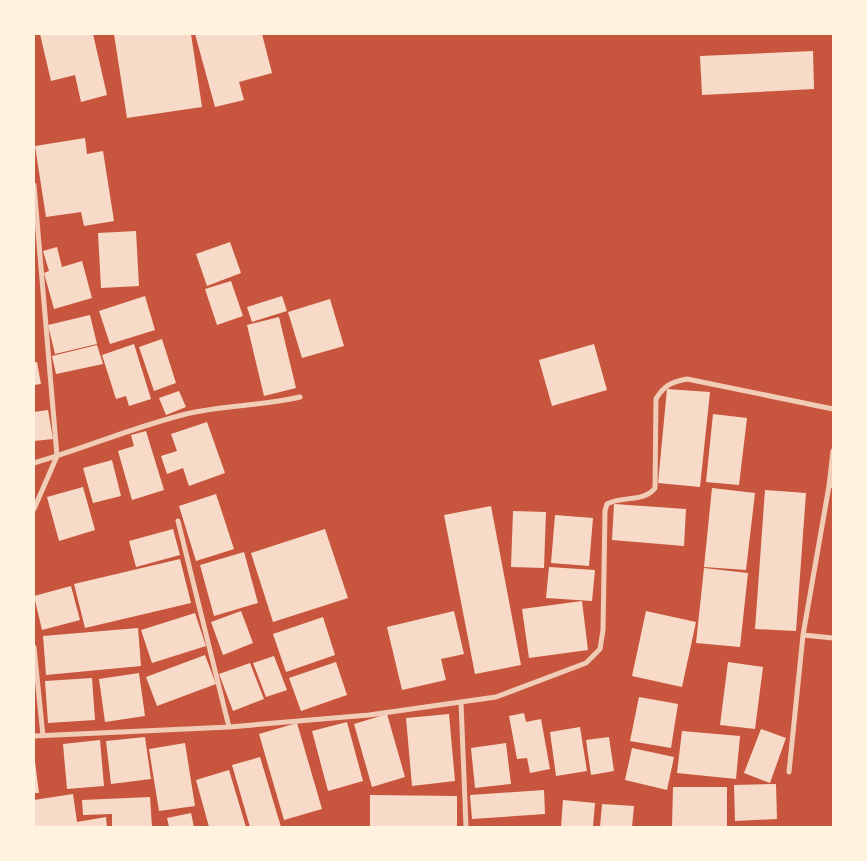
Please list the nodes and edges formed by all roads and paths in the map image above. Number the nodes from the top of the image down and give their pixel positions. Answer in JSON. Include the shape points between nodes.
{"nodes":[{"id":1,"x":34,"y":185,"type":"edge"},
{"id":2,"x":34,"y":206,"type":"edge"},
{"id":3,"x":300,"y":397,"type":"dead end"},
{"id":4,"x":833,"y":409,"type":"edge"},
{"id":5,"x":833,"y":451,"type":"edge"},
{"id":6,"x":57,"y":456,"type":"junction"},
{"id":7,"x":34,"y":463,"type":"edge"},
{"id":8,"x":831,"y":485,"type":"edge"},
{"id":9,"x":34,"y":509,"type":"edge"},
{"id":10,"x":178,"y":521,"type":"dead end"},
{"id":11,"x":803,"y":635,"type":"junction"},
{"id":12,"x":833,"y":638,"type":"edge"},
{"id":13,"x":34,"y":647,"type":"edge"},
{"id":14,"x":461,"y":702,"type":"junction"},
{"id":15,"x":229,"y":727,"type":"junction"},
{"id":16,"x":34,"y":736,"type":"edge"},
{"id":17,"x":42,"y":736,"type":"junction"},
{"id":18,"x":789,"y":772,"type":"dead end"},
{"id":19,"x":466,"y":827,"type":"edge"}],
"edges":[{"from":1,"to":2,"type":"street"},
{"from":2,"to":6,"type":"street"},
{"from":3,"to":6,"type":"street","via":[[188,414],[138,427]]},
{"from":4,"to":14,"type":"street","via":[[687,379],[661,389],[656,399],[655,488],[646,495],[613,500],[605,511],[600,649],[586,663],[505,694]]},
{"from":5,"to":8,"type":"street"},
{"from":6,"to":7,"type":"street"},
{"from":6,"to":9,"type":"street"},
{"from":8,"to":11,"type":"street"},
{"from":10,"to":15,"type":"street"},
{"from":11,"to":12,"type":"street"},
{"from":11,"to":18,"type":"street"},
{"from":13,"to":17,"type":"street"},
{"from":14,"to":15,"type":"street","via":[[369,715]]},
{"from":14,"to":19,"type":"street"},
{"from":15,"to":17,"type":"street"},
{"from":16,"to":17,"type":"street"}]}
